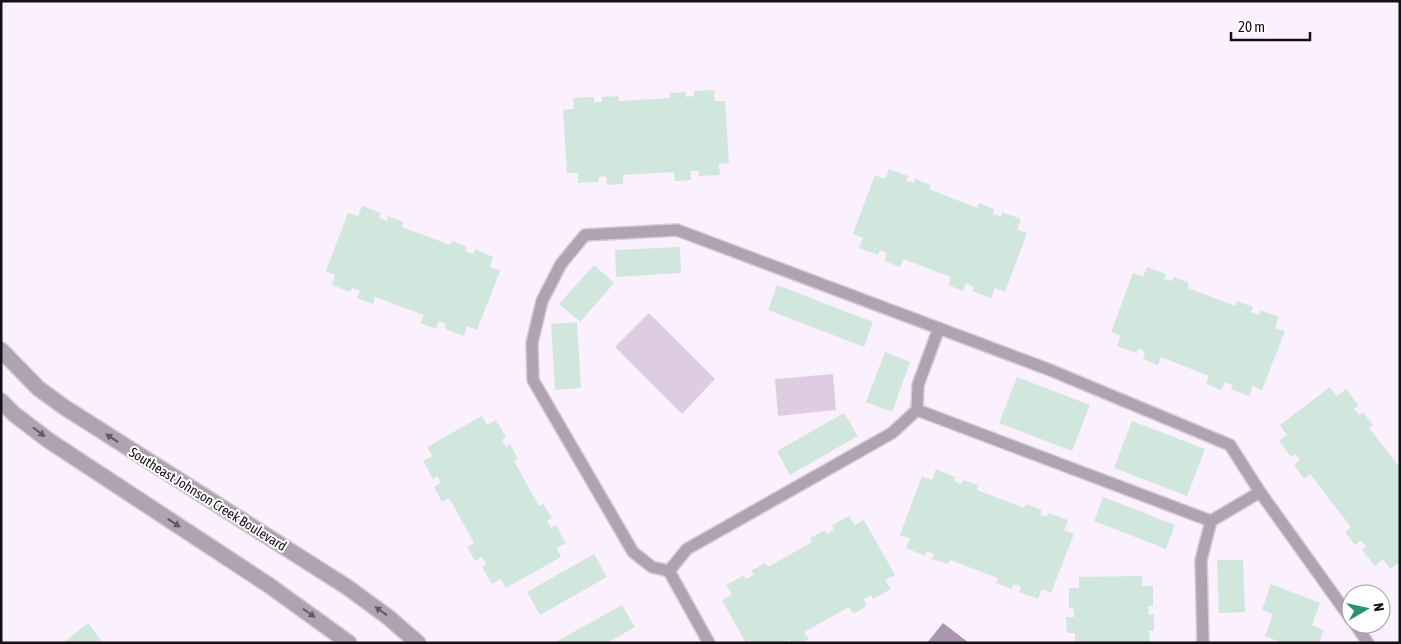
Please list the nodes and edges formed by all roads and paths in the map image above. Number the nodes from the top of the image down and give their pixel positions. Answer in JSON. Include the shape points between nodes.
{"nodes":[{"id":1,"x":939,"y":328,"type":"junction"},
{"id":2,"x":1,"y":350,"type":"edge"},
{"id":3,"x":1,"y":401,"type":"edge"},
{"id":4,"x":917,"y":410,"type":"junction"},
{"id":5,"x":1260,"y":492,"type":"junction"},
{"id":6,"x":1211,"y":521,"type":"junction"},
{"id":7,"x":669,"y":571,"type":"junction"},
{"id":8,"x":1341,"y":605,"type":"edge"},
{"id":9,"x":349,"y":643,"type":"edge"},
{"id":10,"x":418,"y":643,"type":"edge"},
{"id":11,"x":709,"y":643,"type":"edge"},
{"id":12,"x":1203,"y":643,"type":"edge"}],
"edges":[{"from":1,"to":4,"type":"lane","via":[[918,385]]},
{"from":1,"to":5,"type":"lane","via":[[1230,445]]},
{"from":1,"to":7,"type":"lane","via":[[677,230],[585,235],[561,264],[542,301],[532,342],[533,380],[633,552],[652,567]]},
{"from":10,"to":2,"type":"street","name":"Southeast Johnson Creek Boulevard","one_way":true,"via":[[347,586],[64,407],[38,388]]},
{"from":3,"to":9,"type":"street","one_way":true,"via":[[48,440],[270,586]]},
{"from":4,"to":6,"type":"lane"},
{"from":4,"to":7,"type":"lane","via":[[892,433],[687,549]]},
{"from":5,"to":6,"type":"lane"},
{"from":5,"to":8,"type":"lane"},
{"from":6,"to":12,"type":"lane","via":[[1201,560]]},
{"from":7,"to":11,"type":"lane"}]}
